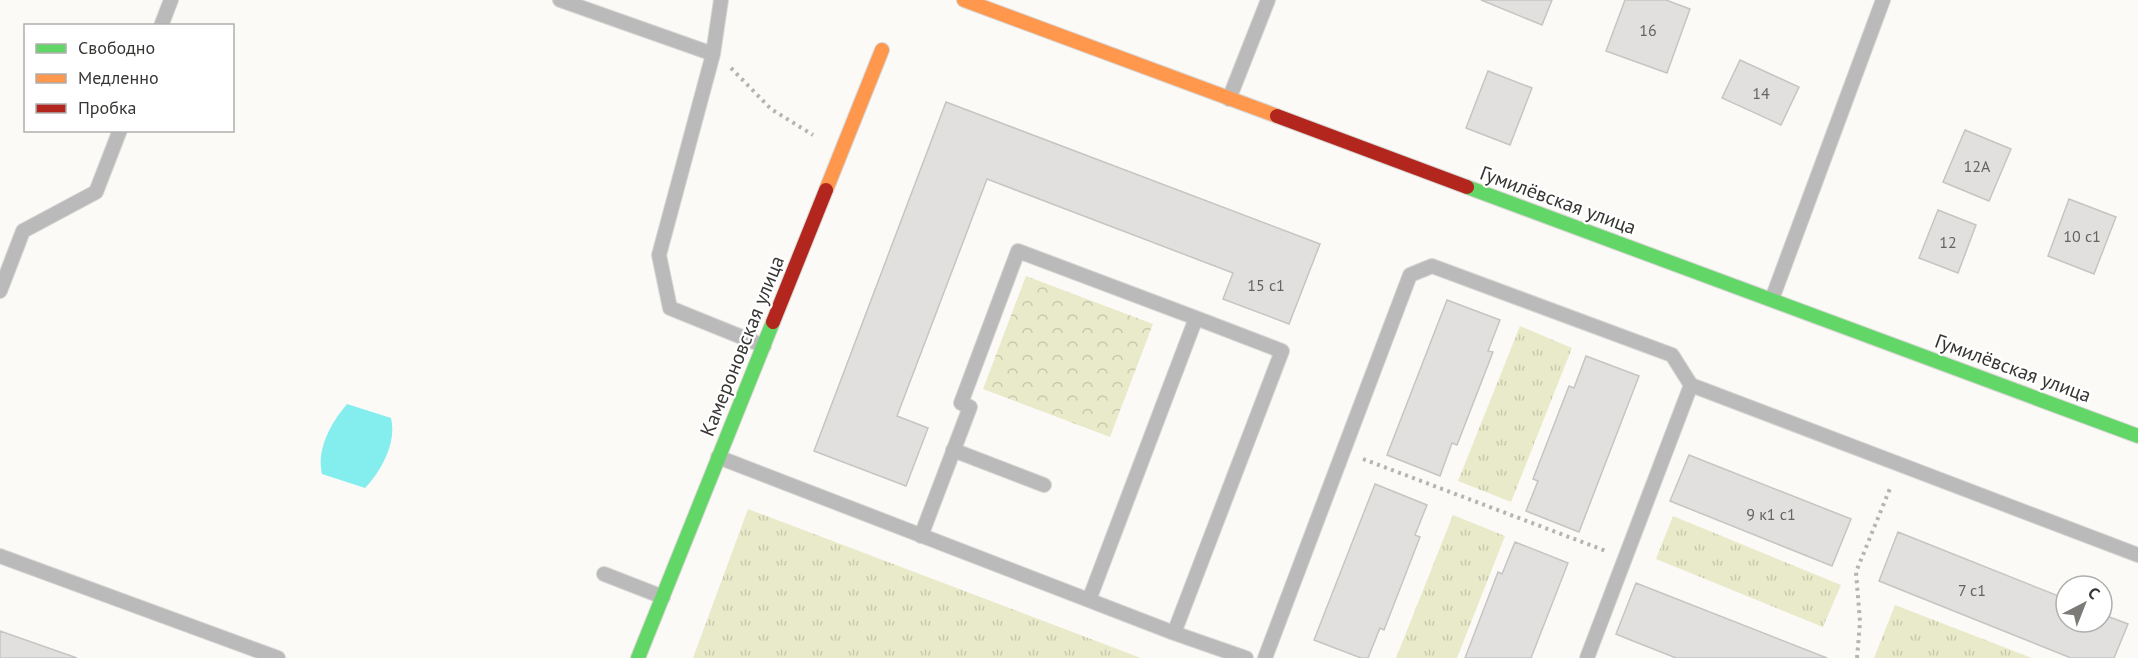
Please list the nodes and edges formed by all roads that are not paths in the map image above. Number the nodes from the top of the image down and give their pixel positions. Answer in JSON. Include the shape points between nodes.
{"nodes":[{"id":1,"x":171,"y":0,"type":"edge"},
{"id":2,"x":560,"y":0,"type":"edge"},
{"id":3,"x":722,"y":0,"type":"edge"},
{"id":4,"x":964,"y":0,"type":"edge"},
{"id":5,"x":1268,"y":0,"type":"edge"},
{"id":6,"x":1883,"y":0,"type":"edge"},
{"id":7,"x":162,"y":24,"type":"edge"},
{"id":8,"x":882,"y":50,"type":"dead end"},
{"id":9,"x":713,"y":54,"type":"junction"},
{"id":10,"x":1229,"y":99,"type":"junction"},
{"id":11,"x":119,"y":132,"type":"edge"},
{"id":12,"x":0,"y":291,"type":"edge"},
{"id":13,"x":1772,"y":299,"type":"junction"},
{"id":14,"x":1196,"y":318,"type":"junction"},
{"id":15,"x":764,"y":346,"type":"junction"},
{"id":16,"x":1690,"y":385,"type":"junction"},
{"id":17,"x":2138,"y":436,"type":"edge"},
{"id":18,"x":953,"y":450,"type":"junction"},
{"id":19,"x":718,"y":457,"type":"junction"},
{"id":20,"x":1044,"y":485,"type":"dead end"},
{"id":21,"x":921,"y":536,"type":"junction"},
{"id":22,"x":2138,"y":555,"type":"edge"},
{"id":23,"x":0,"y":556,"type":"edge"},
{"id":24,"x":604,"y":573,"type":"dead end"},
{"id":25,"x":663,"y":597,"type":"junction"},
{"id":26,"x":1089,"y":600,"type":"junction"},
{"id":27,"x":1174,"y":633,"type":"junction"},
{"id":28,"x":278,"y":658,"type":"edge"},
{"id":29,"x":639,"y":658,"type":"edge"},
{"id":30,"x":1246,"y":658,"type":"edge"},
{"id":31,"x":1264,"y":658,"type":"edge"},
{"id":32,"x":1587,"y":658,"type":"edge"}],
"edges":[{"from":1,"to":7,"type":"lane"},
{"from":2,"to":9,"type":"lane"},
{"from":3,"to":9,"type":"lane"},
{"from":4,"to":10,"type":"street","name":"Гумилёвская улица"},
{"from":5,"to":10,"type":"lane"},
{"from":6,"to":13,"type":"lane"},
{"from":8,"to":15,"type":"street","name":"Камероновская улица"},
{"from":9,"to":15,"type":"lane","via":[[659,255],[670,308]]},
{"from":10,"to":13,"type":"street","name":"Гумилёвская улица"},
{"from":11,"to":12,"type":"lane","via":[[96,192],[23,231]]},
{"from":13,"to":17,"type":"street","name":"Гумилёвская улица"},
{"from":14,"to":18,"type":"lane","via":[[1018,251],[961,403],[970,406]]},
{"from":14,"to":26,"type":"lane"},
{"from":14,"to":27,"type":"lane","via":[[1282,351]]},
{"from":15,"to":19,"type":"street","name":"Камероновская улица"},
{"from":16,"to":22,"type":"lane"},
{"from":16,"to":31,"type":"lane","via":[[1672,355],[1432,266],[1410,274]]},
{"from":16,"to":32,"type":"lane"},
{"from":18,"to":20,"type":"lane"},
{"from":18,"to":21,"type":"lane"},
{"from":19,"to":21,"type":"lane"},
{"from":19,"to":25,"type":"street","name":"Камероновская улица"},
{"from":21,"to":26,"type":"lane"},
{"from":23,"to":28,"type":"lane"},
{"from":24,"to":25,"type":"lane"},
{"from":25,"to":29,"type":"street","name":"Камероновская улица"},
{"from":26,"to":27,"type":"lane"},
{"from":27,"to":30,"type":"lane"}]}
